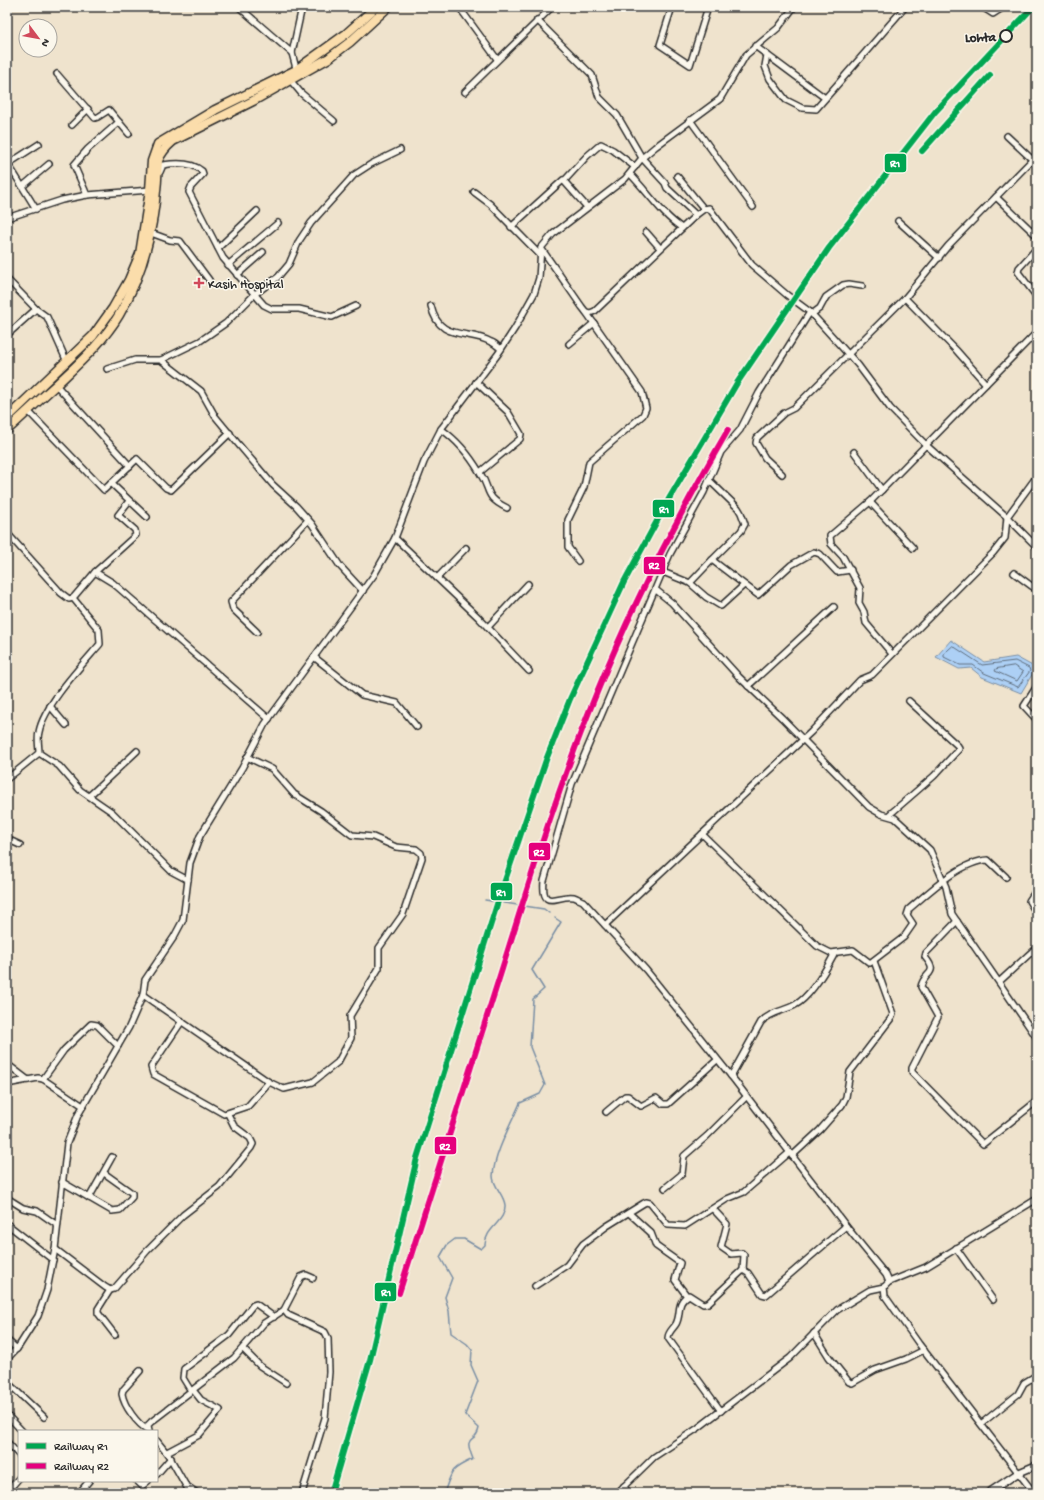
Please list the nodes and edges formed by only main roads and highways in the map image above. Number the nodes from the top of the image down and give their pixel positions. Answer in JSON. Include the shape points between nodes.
{"nodes":[{"id":1,"x":376,"y":7,"type":"edge"},
{"id":2,"x":388,"y":7,"type":"edge"},
{"id":3,"x":295,"y":76,"type":"junction"},
{"id":4,"x":7,"y":418,"type":"edge"},
{"id":5,"x":7,"y":430,"type":"edge"}],
"edges":[{"from":1,"to":3,"type":"highway"},
{"from":2,"to":3,"type":"highway","via":[[335,54]]},
{"from":3,"to":4,"type":"highway","via":[[215,110],[161,141],[154,152],[140,254],[129,280],[93,336]]},
{"from":3,"to":5,"type":"highway","via":[[173,141],[161,153],[151,233],[142,267],[118,316],[88,354]]}]}
